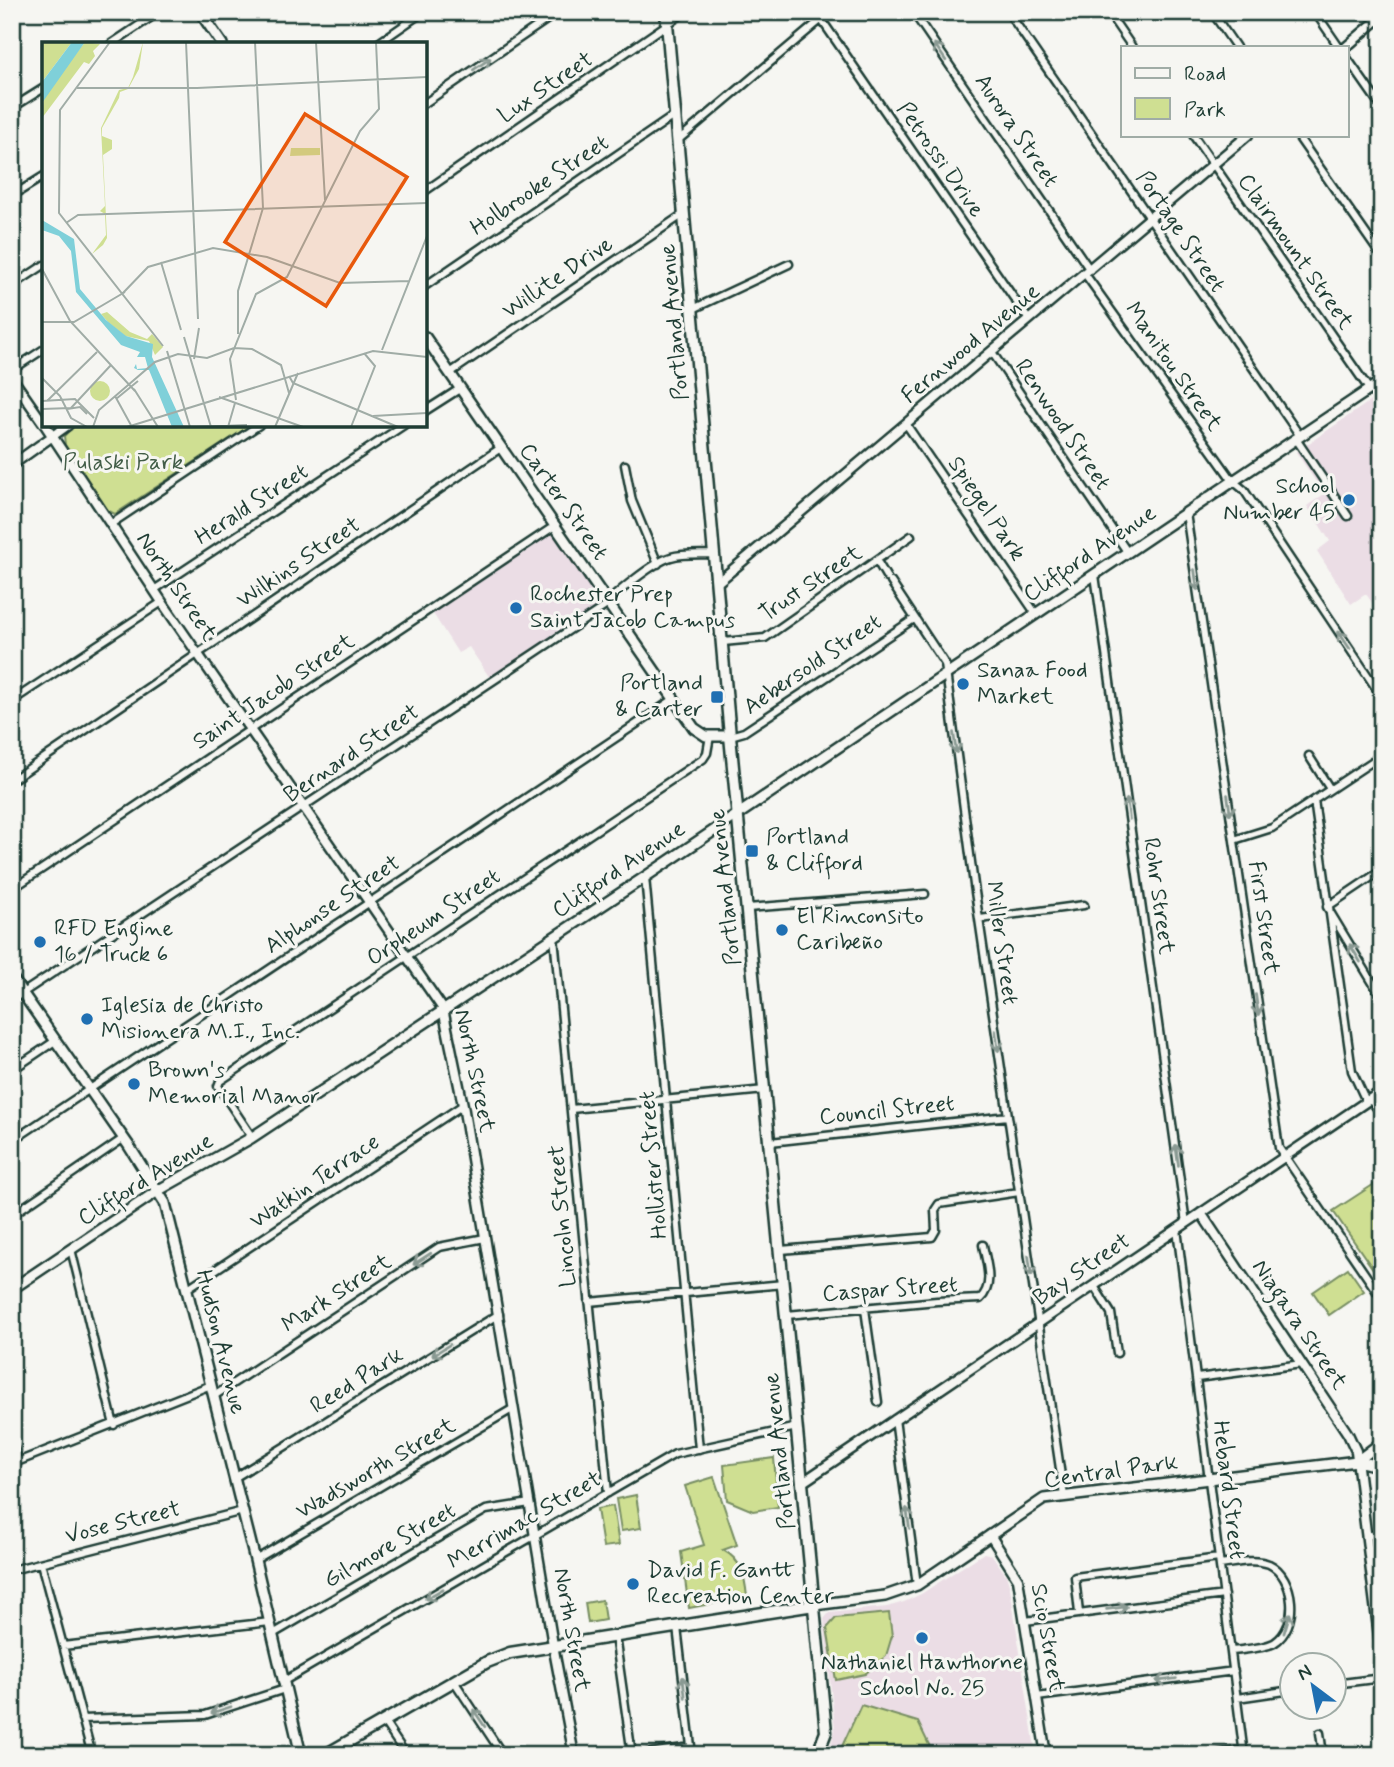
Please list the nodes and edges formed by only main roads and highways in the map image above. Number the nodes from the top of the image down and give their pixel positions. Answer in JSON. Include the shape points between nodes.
{"nodes":[{"id":1,"x":200,"y":12,"type":"edge"},
{"id":2,"x":666,"y":12,"type":"edge"},
{"id":3,"x":221,"y":42,"type":"edge"},
{"id":4,"x":427,"y":340,"type":"edge"},
{"id":5,"x":1382,"y":381,"type":"edge"},
{"id":6,"x":730,"y":736,"type":"junction"},
{"id":7,"x":737,"y":815,"type":"junction"},
{"id":8,"x":12,"y":978,"type":"edge"},
{"id":9,"x":159,"y":1190,"type":"junction"},
{"id":10,"x":12,"y":1289,"type":"edge"},
{"id":11,"x":1382,"y":1442,"type":"edge"},
{"id":12,"x":1357,"y":1461,"type":"junction"},
{"id":13,"x":1382,"y":1462,"type":"edge"},
{"id":14,"x":814,"y":1605,"type":"junction"},
{"id":15,"x":301,"y":1755,"type":"edge"},
{"id":16,"x":325,"y":1755,"type":"edge"},
{"id":17,"x":817,"y":1755,"type":"edge"}],
"edges":[{"from":1,"to":3,"type":"main road"},
{"from":2,"to":6,"type":"main road","name":"Portland Avenue"},
{"from":4,"to":6,"type":"main road","name":"Carter Street","via":[[694,728],[710,736]]},
{"from":5,"to":7,"type":"main road","name":"Clifford Avenue"},
{"from":6,"to":7,"type":"main road","name":"Portland Avenue"},
{"from":7,"to":9,"type":"main road","name":"Clifford Avenue","via":[[252,1137]]},
{"from":7,"to":14,"type":"main road","name":"Portland Avenue"},
{"from":8,"to":9,"type":"main road","name":"Hudson Avenue"},
{"from":9,"to":10,"type":"main road","name":"Clifford Avenue"},
{"from":9,"to":15,"type":"main road","name":"Hudson Avenue","via":[[188,1288]]},
{"from":11,"to":12,"type":"main road"},
{"from":12,"to":13,"type":"main road","name":"Central Park"},
{"from":12,"to":14,"type":"main road","name":"Central Park","via":[[1063,1496],[1037,1503],[917,1585],[885,1596]]},
{"from":14,"to":16,"type":"main road","via":[[499,1657]]},
{"from":14,"to":17,"type":"main road","name":"Portland Avenue","via":[[826,1732]]}]}
